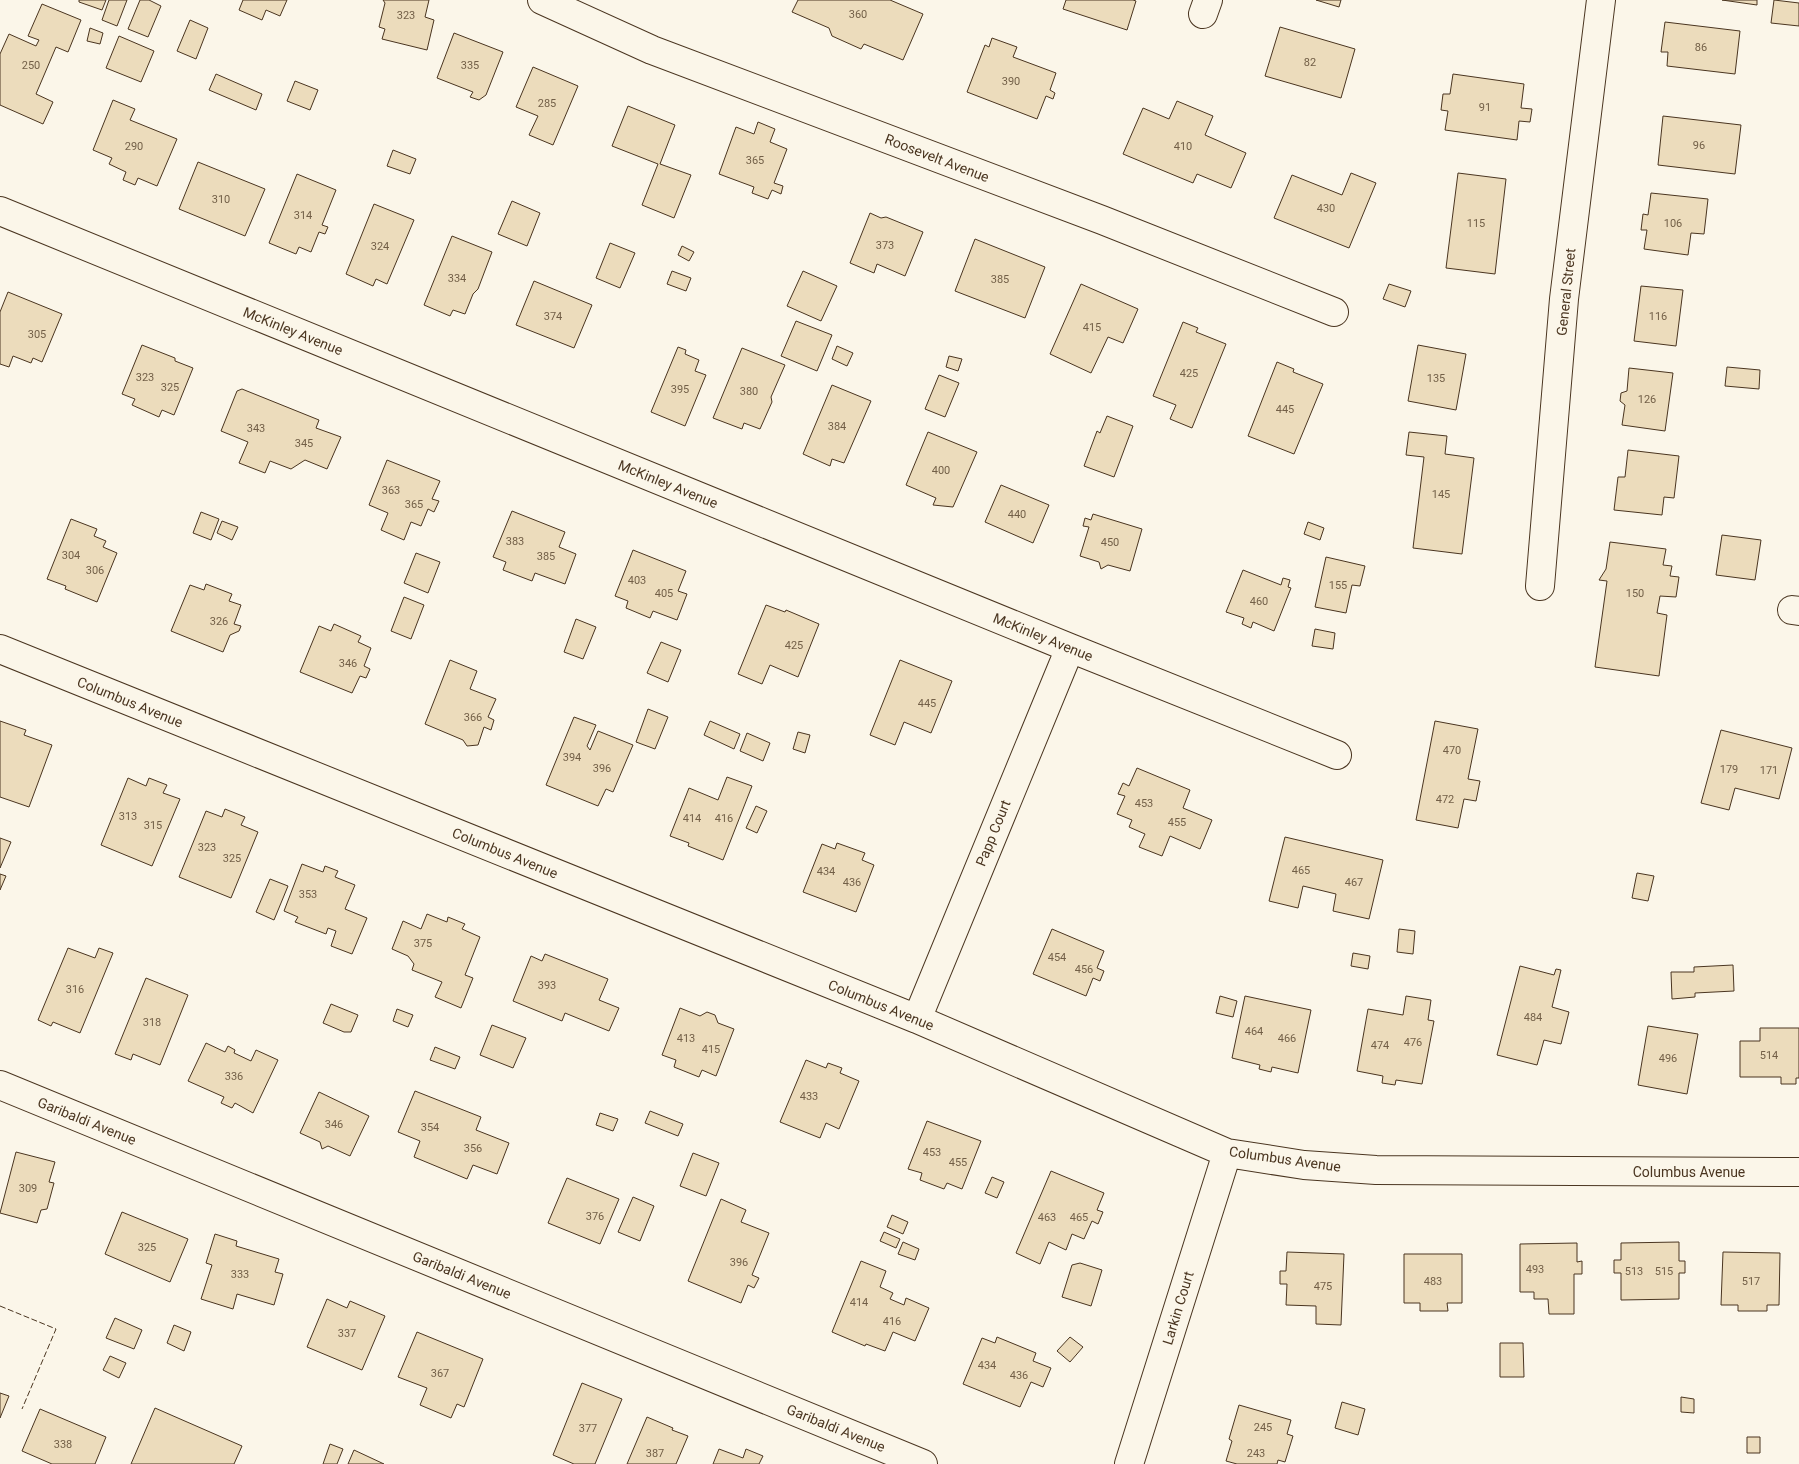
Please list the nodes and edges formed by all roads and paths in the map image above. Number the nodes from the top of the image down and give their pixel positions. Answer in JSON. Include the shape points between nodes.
{"nodes":[{"id":1,"x":542,"y":0,"type":"edge"},
{"id":2,"x":1600,"y":0,"type":"edge"},
{"id":3,"x":0,"y":211,"type":"edge"},
{"id":4,"x":1334,"y":312,"type":"dead end"},
{"id":5,"x":1540,"y":586,"type":"dead end"},
{"id":6,"x":1070,"y":648,"type":"junction"},
{"id":7,"x":0,"y":649,"type":"edge"},
{"id":8,"x":1337,"y":755,"type":"dead end"},
{"id":9,"x":917,"y":1019,"type":"junction"},
{"id":10,"x":0,"y":1085,"type":"edge"},
{"id":11,"x":1227,"y":1152,"type":"junction"},
{"id":12,"x":1799,"y":1172,"type":"edge"},
{"id":13,"x":923,"y":1464,"type":"edge"},
{"id":14,"x":1129,"y":1464,"type":"edge"}],
"edges":[{"from":1,"to":4,"type":"street","name":"Roosevelt Avenue","via":[[652,50],[1102,220]]},
{"from":2,"to":5,"type":"street","name":"General Street","via":[[1564,299]]},
{"from":3,"to":6,"type":"street","name":"McKinley Avenue"},
{"from":6,"to":8,"type":"street","name":"McKinley Avenue"},
{"from":6,"to":9,"type":"street","name":"Papp Court"},
{"from":7,"to":9,"type":"street","name":"Columbus Avenue"},
{"from":9,"to":11,"type":"street","name":"Columbus Avenue"},
{"from":10,"to":13,"type":"street","name":"Garibaldi Avenue"},
{"from":11,"to":12,"type":"street","name":"Columbus Avenue","via":[[1304,1165],[1376,1170]]},
{"from":11,"to":14,"type":"street","name":"Larkin Court"}]}
